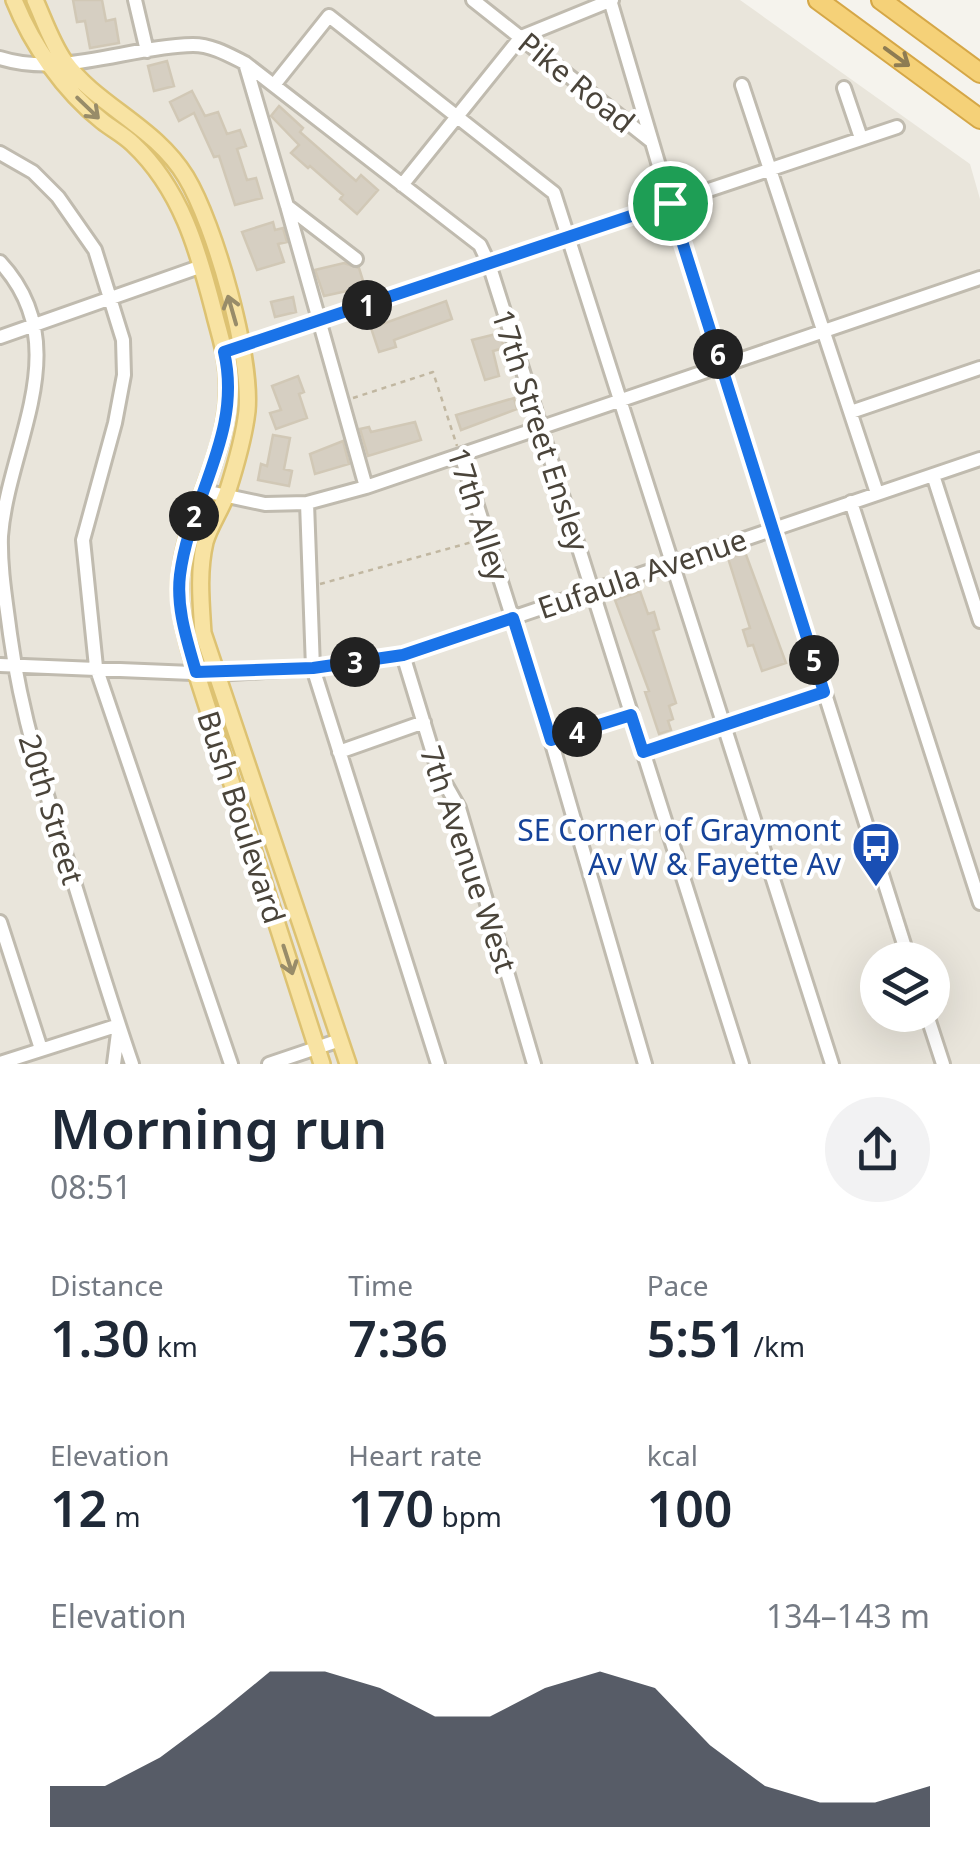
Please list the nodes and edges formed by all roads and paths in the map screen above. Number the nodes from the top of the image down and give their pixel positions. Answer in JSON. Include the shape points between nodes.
{"nodes":[{"id":1,"x":14,"y":0,"type":"edge"},
{"id":2,"x":35,"y":0,"type":"edge"},
{"id":3,"x":135,"y":0,"type":"edge"},
{"id":4,"x":473,"y":0,"type":"edge"},
{"id":5,"x":818,"y":0,"type":"edge"},
{"id":6,"x":881,"y":0,"type":"edge"},
{"id":7,"x":611,"y":1,"type":"edge"},
{"id":8,"x":520,"y":37,"type":"junction"},
{"id":9,"x":147,"y":51,"type":"junction"},
{"id":10,"x":0,"y":58,"type":"edge"},
{"id":11,"x":58,"y":63,"type":"junction"},
{"id":12,"x":244,"y":63,"type":"junction"},
{"id":13,"x":980,"y":72,"type":"edge"},
{"id":14,"x":742,"y":85,"type":"dead end"},
{"id":15,"x":274,"y":86,"type":"junction"},
{"id":16,"x":844,"y":88,"type":"dead end"},
{"id":17,"x":459,"y":116,"type":"junction"},
{"id":18,"x":980,"y":118,"type":"edge"},
{"id":19,"x":897,"y":127,"type":"dead end"},
{"id":20,"x":861,"y":138,"type":"junction"},
{"id":21,"x":651,"y":141,"type":"junction"},
{"id":22,"x":0,"y":153,"type":"edge"},
{"id":23,"x":770,"y":170,"type":"junction"},
{"id":24,"x":402,"y":185,"type":"junction"},
{"id":25,"x":670,"y":203,"type":"junction"},
{"id":26,"x":288,"y":206,"type":"junction"},
{"id":27,"x":567,"y":238,"type":"junction"},
{"id":28,"x":356,"y":259,"type":"dead end"},
{"id":29,"x":0,"y":262,"type":"edge"},
{"id":30,"x":489,"y":264,"type":"junction"},
{"id":31,"x":202,"y":266,"type":"junction"},
{"id":32,"x":980,"y":278,"type":"edge"},
{"id":33,"x":112,"y":296,"type":"junction"},
{"id":34,"x":319,"y":321,"type":"junction"},
{"id":35,"x":32,"y":323,"type":"junction"},
{"id":36,"x":824,"y":332,"type":"junction"},
{"id":37,"x":0,"y":337,"type":"edge"},
{"id":38,"x":243,"y":347,"type":"junction"},
{"id":39,"x":224,"y":352,"type":"junction"},
{"id":40,"x":722,"y":366,"type":"junction"},
{"id":41,"x":980,"y":368,"type":"edge"},
{"id":42,"x":619,"y":401,"type":"junction"},
{"id":43,"x":342,"y":402,"type":"junction"},
{"id":44,"x":850,"y":412,"type":"junction"},
{"id":45,"x":541,"y":427,"type":"junction"},
{"id":46,"x":460,"y":455,"type":"junction"},
{"id":47,"x":980,"y":459,"type":"edge"},
{"id":48,"x":932,"y":475,"type":"junction"},
{"id":49,"x":366,"y":487,"type":"junction"},
{"id":50,"x":204,"y":491,"type":"junction"},
{"id":51,"x":878,"y":493,"type":"junction"},
{"id":52,"x":226,"y":495,"type":"junction"},
{"id":53,"x":851,"y":502,"type":"junction"},
{"id":54,"x":307,"y":504,"type":"junction"},
{"id":55,"x":772,"y":528,"type":"junction"},
{"id":56,"x":487,"y":538,"type":"junction"},
{"id":57,"x":672,"y":564,"type":"junction"},
{"id":58,"x":308,"y":587,"type":"junction"},
{"id":59,"x":592,"y":591,"type":"junction"},
{"id":60,"x":513,"y":618,"type":"junction"},
{"id":61,"x":980,"y":621,"type":"edge"},
{"id":62,"x":403,"y":655,"type":"junction"},
{"id":63,"x":7,"y":665,"type":"edge"},
{"id":64,"x":96,"y":667,"type":"junction"},
{"id":65,"x":313,"y":668,"type":"junction"},
{"id":66,"x":196,"y":672,"type":"junction"},
{"id":67,"x":216,"y":674,"type":"junction"},
{"id":68,"x":824,"y":692,"type":"junction"},
{"id":69,"x":631,"y":715,"type":"junction"},
{"id":70,"x":424,"y":722,"type":"junction"},
{"id":71,"x":724,"y":726,"type":"junction"},
{"id":72,"x":551,"y":740,"type":"junction"},
{"id":73,"x":340,"y":752,"type":"junction"},
{"id":74,"x":643,"y":752,"type":"junction"},
{"id":75,"x":980,"y":903,"type":"edge"},
{"id":76,"x":0,"y":922,"type":"edge"},
{"id":77,"x":904,"y":942,"type":"edge"},
{"id":78,"x":118,"y":1025,"type":"junction"},
{"id":79,"x":933,"y":1032,"type":"edge"},
{"id":80,"x":340,"y":1040,"type":"junction"},
{"id":81,"x":41,"y":1049,"type":"junction"},
{"id":82,"x":320,"y":1056,"type":"edge"},
{"id":83,"x":0,"y":1063,"type":"edge"},
{"id":84,"x":530,"y":1063,"type":"edge"},
{"id":85,"x":114,"y":1064,"type":"edge"},
{"id":86,"x":132,"y":1064,"type":"edge"},
{"id":87,"x":231,"y":1064,"type":"edge"},
{"id":88,"x":268,"y":1064,"type":"edge"},
{"id":89,"x":348,"y":1064,"type":"edge"},
{"id":90,"x":438,"y":1064,"type":"edge"},
{"id":91,"x":645,"y":1064,"type":"edge"},
{"id":92,"x":742,"y":1064,"type":"edge"},
{"id":93,"x":832,"y":1064,"type":"edge"},
{"id":94,"x":943,"y":1064,"type":"edge"}],
"edges":[{"from":1,"to":11,"type":"main road","name":"Bush Boulevard","via":[[31,36]]},
{"from":2,"to":11,"type":"main road","name":"Bush Boulevard"},
{"from":3,"to":9,"type":"street"},
{"from":4,"to":8,"type":"street","name":"Pike Road"},
{"from":5,"to":18,"type":"highway","one_way":true},
{"from":6,"to":13,"type":"highway"},
{"from":7,"to":8,"type":"street"},
{"from":7,"to":21,"type":"street"},
{"from":8,"to":17,"type":"street"},
{"from":8,"to":21,"type":"street","name":"Pike Road"},
{"from":9,"to":11,"type":"street","name":"17th Street Ensley"},
{"from":9,"to":12,"type":"street","name":"17th Street Ensley","via":[[196,45]]},
{"from":10,"to":11,"type":"street"},
{"from":11,"to":31,"type":"main road","name":"Bush Boulevard","one_way":true,"via":[[76,97],[163,179],[184,212]]},
{"from":38,"to":11,"type":"main road","name":"Bush Boulevard","one_way":true,"via":[[209,228],[186,177],[153,136]]},
{"from":12,"to":15,"type":"street","name":"17th Street Ensley"},
{"from":12,"to":26,"type":"street"},
{"from":14,"to":23,"type":"street"},
{"from":15,"to":17,"type":"street","via":[[330,16]]},
{"from":15,"to":24,"type":"street","name":"17th Street Ensley"},
{"from":16,"to":20,"type":"street"},
{"from":17,"to":24,"type":"street"},
{"from":17,"to":27,"type":"street","via":[[554,192]]},
{"from":19,"to":20,"type":"street"},
{"from":20,"to":23,"type":"street"},
{"from":21,"to":25,"type":"street","name":"Pike Road"},
{"from":22,"to":33,"type":"street","via":[[58,197],[95,250]]},
{"from":23,"to":25,"type":"street"},
{"from":23,"to":36,"type":"street"},
{"from":24,"to":30,"type":"street","name":"17th Street Ensley","via":[[480,245]]},
{"from":25,"to":27,"type":"street"},
{"from":25,"to":40,"type":"street","name":"Pike Road"},
{"from":26,"to":28,"type":"street"},
{"from":26,"to":34,"type":"street"},
{"from":27,"to":30,"type":"street"},
{"from":27,"to":42,"type":"street"},
{"from":29,"to":35,"type":"street","name":"20th Street"},
{"from":30,"to":34,"type":"street"},
{"from":30,"to":45,"type":"street","name":"17th Street Ensley"},
{"from":31,"to":33,"type":"street"},
{"from":31,"to":39,"type":"main road","name":"Bush Boulevard"},
{"from":32,"to":36,"type":"street"},
{"from":33,"to":35,"type":"street"},
{"from":33,"to":64,"type":"street","via":[[124,375],[83,540]]},
{"from":34,"to":38,"type":"street"},
{"from":34,"to":43,"type":"street"},
{"from":35,"to":37,"type":"street"},
{"from":35,"to":63,"type":"street","name":"20th Street","via":[[36,390],[1,538]]},
{"from":36,"to":40,"type":"street"},
{"from":36,"to":44,"type":"street"},
{"from":38,"to":39,"type":"street"},
{"from":38,"to":52,"type":"main road","name":"Bush Boulevard","via":[[246,414]]},
{"from":39,"to":50,"type":"main road","name":"Bush Boulevard","via":[[228,398],[221,448]]},
{"from":40,"to":42,"type":"street"},
{"from":40,"to":55,"type":"street","name":"Pike Road"},
{"from":41,"to":44,"type":"street"},
{"from":42,"to":45,"type":"street"},
{"from":42,"to":57,"type":"street"},
{"from":43,"to":46,"type":"path","name":"17th Alley","via":[[434,372]]},
{"from":43,"to":49,"type":"street"},
{"from":44,"to":51,"type":"street"},
{"from":45,"to":46,"type":"street"},
{"from":45,"to":59,"type":"street","name":"17th Street Ensley"},
{"from":46,"to":49,"type":"street"},
{"from":46,"to":56,"type":"street","name":"17th Alley"},
{"from":47,"to":48,"type":"street","name":"Eufaula Avenue"},
{"from":48,"to":51,"type":"street","name":"Eufaula Avenue"},
{"from":48,"to":61,"type":"street"},
{"from":49,"to":54,"type":"street"},
{"from":50,"to":52,"type":"street"},
{"from":50,"to":66,"type":"main road","name":"Bush Boulevard","via":[[180,576],[180,616]]},
{"from":51,"to":53,"type":"street","name":"Eufaula Avenue"},
{"from":52,"to":54,"type":"street"},
{"from":52,"to":67,"type":"main road","name":"Bush Boulevard","via":[[206,539],[200,576],[203,633]]},
{"from":53,"to":55,"type":"street","name":"Eufaula Avenue"},
{"from":53,"to":75,"type":"street"},
{"from":54,"to":58,"type":"street"},
{"from":55,"to":57,"type":"street","name":"Eufaula Avenue"},
{"from":55,"to":68,"type":"street","name":"Pike Road"},
{"from":56,"to":58,"type":"path"},
{"from":56,"to":60,"type":"street","name":"17th Alley"},
{"from":57,"to":59,"type":"street","name":"Eufaula Avenue"},
{"from":57,"to":71,"type":"street"},
{"from":58,"to":65,"type":"street"},
{"from":59,"to":60,"type":"street","name":"Eufaula Avenue"},
{"from":59,"to":69,"type":"street","name":"17th Street Ensley"},
{"from":60,"to":62,"type":"street","name":"Eufaula Avenue"},
{"from":60,"to":72,"type":"street","name":"17th Alley"},
{"from":62,"to":65,"type":"street","name":"Eufaula Avenue"},
{"from":62,"to":70,"type":"street","name":"7th Avenue West"},
{"from":63,"to":64,"type":"street","name":"Eufaula Avenue"},
{"from":63,"to":78,"type":"street","name":"20th Street"},
{"from":64,"to":66,"type":"street","name":"Eufaula Avenue"},
{"from":64,"to":87,"type":"street"},
{"from":65,"to":67,"type":"street","name":"Eufaula Avenue"},
{"from":65,"to":73,"type":"street"},
{"from":66,"to":67,"type":"street","name":"Eufaula Avenue"},
{"from":66,"to":82,"type":"main road","name":"Bush Boulevard","one_way":true},
{"from":67,"to":80,"type":"main road","name":"Bush Boulevard"},
{"from":68,"to":71,"type":"street"},
{"from":68,"to":77,"type":"street","name":"Pike Road"},
{"from":69,"to":72,"type":"street"},
{"from":69,"to":74,"type":"street","name":"17th Street Ensley"},
{"from":70,"to":73,"type":"street"},
{"from":70,"to":84,"type":"street","name":"7th Avenue West","via":[[458,808]]},
{"from":71,"to":74,"type":"street"},
{"from":71,"to":93,"type":"street"},
{"from":72,"to":91,"type":"street","name":"17th Alley"},
{"from":73,"to":90,"type":"street"},
{"from":74,"to":92,"type":"street","name":"17th Street Ensley"},
{"from":76,"to":81,"type":"street"},
{"from":78,"to":81,"type":"street"},
{"from":78,"to":85,"type":"street"},
{"from":78,"to":86,"type":"street","name":"20th Street"},
{"from":79,"to":94,"type":"street"},
{"from":80,"to":82,"type":"street"},
{"from":80,"to":89,"type":"main road","name":"Bush Boulevard"},
{"from":81,"to":83,"type":"street"},
{"from":82,"to":88,"type":"street"}]}
